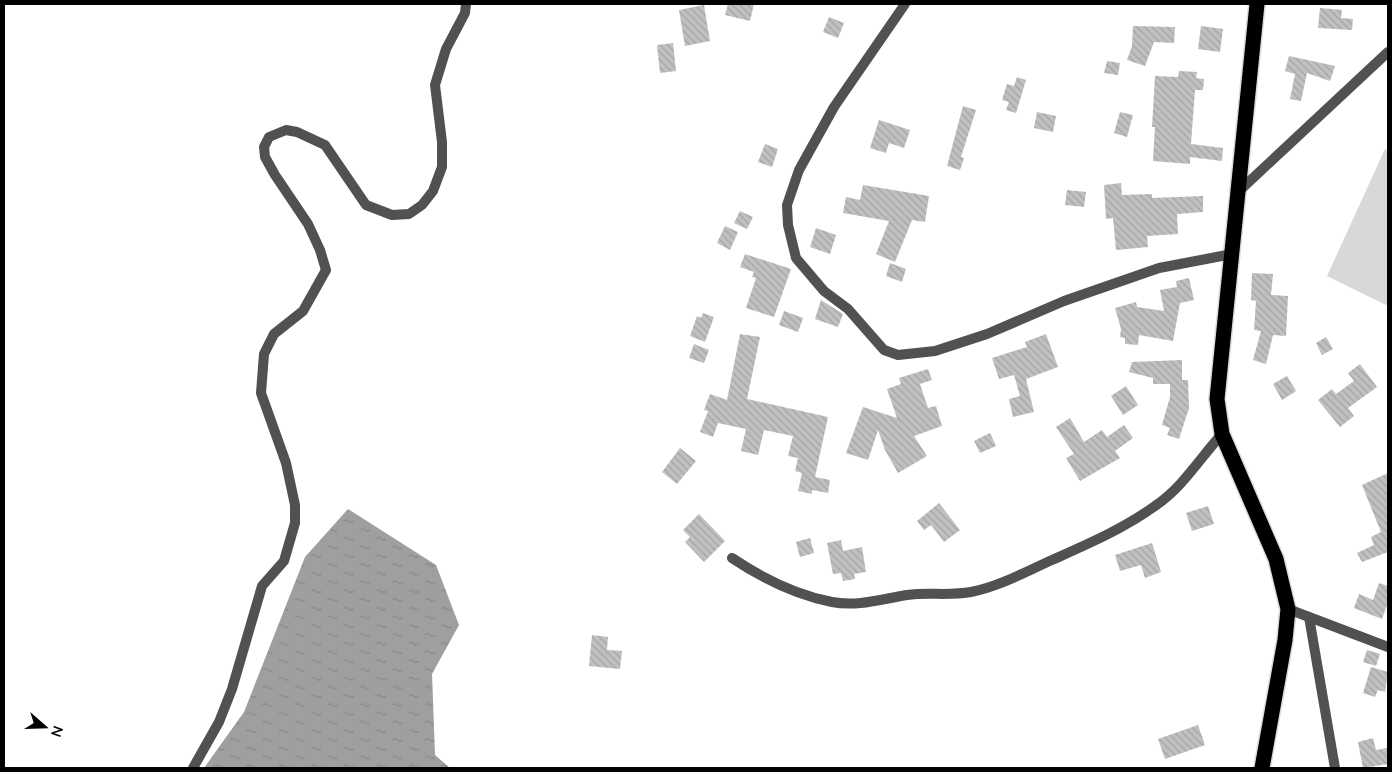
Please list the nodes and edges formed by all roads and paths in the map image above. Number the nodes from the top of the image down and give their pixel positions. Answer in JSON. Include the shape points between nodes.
{"nodes":[{"id":1,"x":466,"y":4,"type":"edge"},
{"id":2,"x":904,"y":4,"type":"edge"},
{"id":3,"x":1257,"y":4,"type":"edge"},
{"id":4,"x":1388,"y":52,"type":"edge"},
{"id":5,"x":1238,"y":192,"type":"junction"},
{"id":6,"x":1232,"y":254,"type":"junction"},
{"id":7,"x":1222,"y":434,"type":"junction"},
{"id":8,"x":732,"y":558,"type":"dead end"},
{"id":9,"x":1288,"y":609,"type":"junction"},
{"id":10,"x":1310,"y":617,"type":"junction"},
{"id":11,"x":1388,"y":647,"type":"edge"},
{"id":12,"x":193,"y":768,"type":"edge"},
{"id":13,"x":1262,"y":768,"type":"edge"},
{"id":14,"x":1336,"y":768,"type":"edge"}],
"edges":[{"from":1,"to":12,"type":"street","via":[[465,13],[446,49],[435,85],[442,167],[433,191],[422,205],[409,214],[392,215],[366,204],[325,145],[296,132],[286,130],[269,137],[264,147],[265,157],[275,175],[308,224],[326,270],[303,311],[274,334],[264,354],[261,393],[286,463],[295,506],[295,524],[284,562],[262,586],[232,689],[219,722]]},
{"from":2,"to":6,"type":"street","via":[[834,107],[799,170],[788,205],[788,225],[796,258],[824,291],[848,309],[884,350],[898,355],[935,350],[987,334],[1159,268]]},
{"from":3,"to":5,"type":"highway"},
{"from":4,"to":5,"type":"street"},
{"from":5,"to":6,"type":"highway"},
{"from":6,"to":7,"type":"highway","via":[[1217,399]]},
{"from":7,"to":8,"type":"street","via":[[1188,477],[1156,505],[1094,543],[1004,582],[969,592],[921,593],[865,603],[833,602],[797,593]]},
{"from":7,"to":9,"type":"highway","via":[[1276,559]]},
{"from":9,"to":10,"type":"street"},
{"from":9,"to":13,"type":"highway"},
{"from":10,"to":11,"type":"street"},
{"from":10,"to":14,"type":"street"}]}
